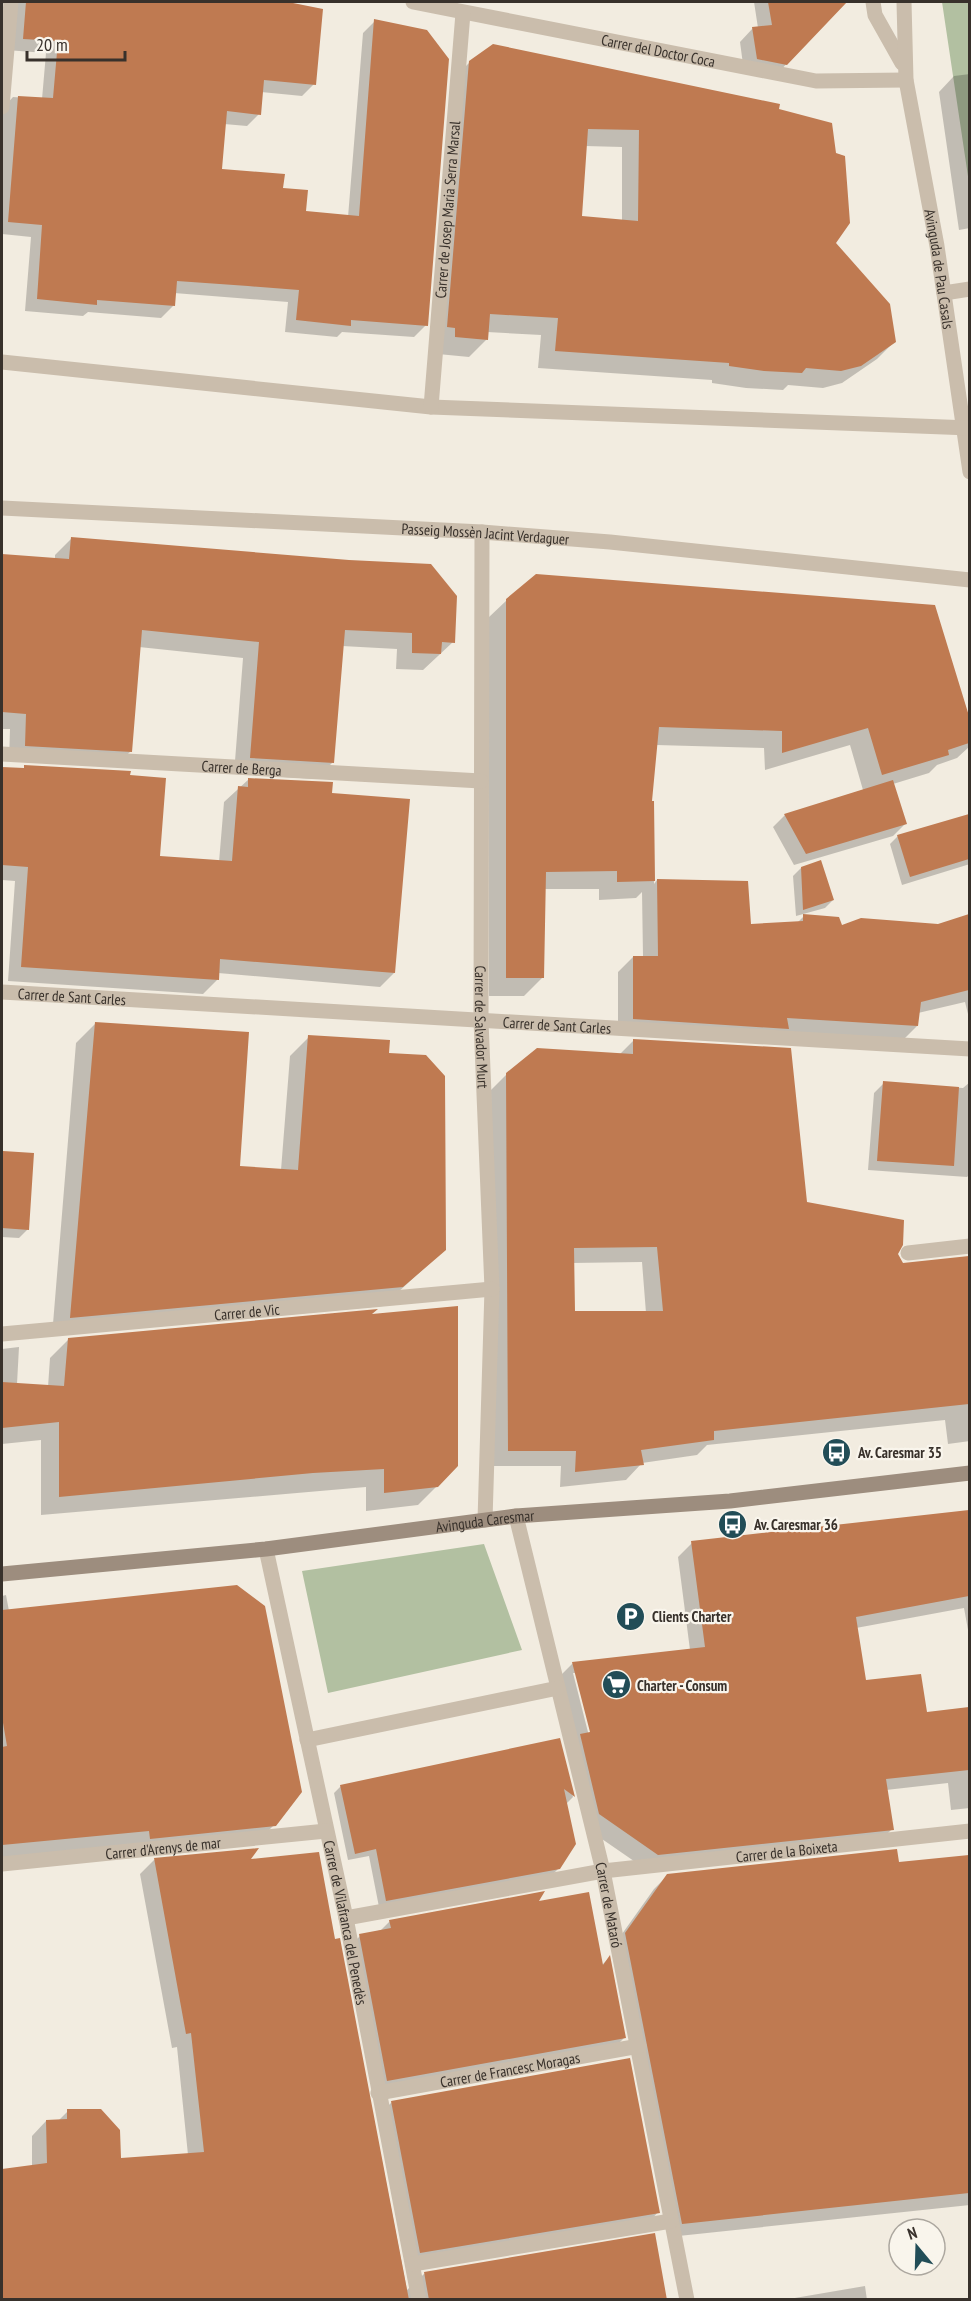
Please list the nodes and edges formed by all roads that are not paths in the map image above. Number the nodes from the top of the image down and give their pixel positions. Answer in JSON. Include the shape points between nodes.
{"nodes":[{"id":1,"x":11,"y":2,"type":"edge"},
{"id":2,"x":413,"y":2,"type":"edge"},
{"id":3,"x":873,"y":2,"type":"edge"},
{"id":4,"x":904,"y":2,"type":"edge"},
{"id":5,"x":463,"y":13,"type":"junction"},
{"id":6,"x":905,"y":73,"type":"junction"},
{"id":7,"x":2,"y":107,"type":"edge"},
{"id":8,"x":969,"y":289,"type":"edge"},
{"id":9,"x":944,"y":293,"type":"junction"},
{"id":10,"x":2,"y":362,"type":"edge"},
{"id":11,"x":431,"y":407,"type":"junction"},
{"id":12,"x":966,"y":428,"type":"edge"},
{"id":13,"x":969,"y":472,"type":"edge"},
{"id":14,"x":2,"y":508,"type":"edge"},
{"id":15,"x":482,"y":532,"type":"junction"},
{"id":16,"x":969,"y":580,"type":"edge"},
{"id":17,"x":2,"y":754,"type":"edge"},
{"id":18,"x":481,"y":780,"type":"junction"},
{"id":19,"x":2,"y":992,"type":"edge"},
{"id":20,"x":481,"y":1021,"type":"junction"},
{"id":21,"x":969,"y":1049,"type":"edge"},
{"id":22,"x":969,"y":1246,"type":"edge"},
{"id":23,"x":908,"y":1253,"type":"dead end"},
{"id":24,"x":492,"y":1289,"type":"junction"},
{"id":25,"x":2,"y":1334,"type":"edge"},
{"id":26,"x":969,"y":1473,"type":"edge"},
{"id":27,"x":516,"y":1516,"type":"junction"},
{"id":28,"x":485,"y":1520,"type":"junction"},
{"id":29,"x":266,"y":1549,"type":"junction"},
{"id":30,"x":2,"y":1574,"type":"edge"},
{"id":31,"x":558,"y":1688,"type":"junction"},
{"id":32,"x":307,"y":1740,"type":"junction"},
{"id":33,"x":969,"y":1831,"type":"edge"},
{"id":34,"x":326,"y":1832,"type":"junction"},
{"id":35,"x":2,"y":1864,"type":"edge"},
{"id":36,"x":603,"y":1871,"type":"junction"},
{"id":37,"x":346,"y":1918,"type":"junction"},
{"id":38,"x":639,"y":2046,"type":"junction"},
{"id":39,"x":378,"y":2093,"type":"junction"},
{"id":40,"x":671,"y":2221,"type":"junction"},
{"id":41,"x":413,"y":2264,"type":"junction"},
{"id":42,"x":419,"y":2300,"type":"edge"},
{"id":43,"x":687,"y":2300,"type":"edge"}],
"edges":[{"from":1,"to":7,"type":"street"},
{"from":2,"to":5,"type":"street","name":"Carrer del Doctor Coca"},
{"from":3,"to":6,"type":"street","name":"Avinguda de Pau Casals","via":[[875,15]]},
{"from":4,"to":6,"type":"street","name":"Avinguda de Pau Casals"},
{"from":5,"to":6,"type":"street","name":"Carrer del Doctor Coca","via":[[816,81]]},
{"from":5,"to":11,"type":"street","name":"Carrer de Josep Maria Serra Marsal"},
{"from":6,"to":9,"type":"street","name":"Avinguda de Pau Casals"},
{"from":8,"to":9,"type":"street"},
{"from":9,"to":12,"type":"street","name":"Avinguda de Pau Casals"},
{"from":10,"to":11,"type":"street"},
{"from":11,"to":12,"type":"street"},
{"from":12,"to":13,"type":"street","name":"Avinguda de Pau Casals"},
{"from":14,"to":15,"type":"street","name":"Passeig Mossèn Jacint Verdaguer"},
{"from":15,"to":16,"type":"street","name":"Passeig Mossèn Jacint Verdaguer"},
{"from":15,"to":18,"type":"street","name":"Carrer de Salvador Murt"},
{"from":17,"to":18,"type":"street","name":"Carrer de Berga"},
{"from":18,"to":20,"type":"street","name":"Carrer de Salvador Murt"},
{"from":19,"to":20,"type":"street","name":"Carrer de Sant Carles"},
{"from":20,"to":21,"type":"street","name":"Carrer de Sant Carles"},
{"from":20,"to":24,"type":"street","name":"Carrer de Salvador Murt"},
{"from":22,"to":23,"type":"street"},
{"from":24,"to":25,"type":"street","name":"Carrer de Vic"},
{"from":24,"to":28,"type":"street","name":"Carrer de Salvador Murt"},
{"from":26,"to":27,"type":"street","name":"Avinguda Caresmar","via":[[730,1501]]},
{"from":27,"to":28,"type":"street","name":"Avinguda Caresmar"},
{"from":27,"to":31,"type":"street","name":"Carrer de Mataró"},
{"from":28,"to":29,"type":"street","name":"Avinguda Caresmar"},
{"from":29,"to":30,"type":"street","name":"Avinguda Caresmar"},
{"from":29,"to":32,"type":"street","name":"Carrer de Vilafranca del Penedès"},
{"from":31,"to":32,"type":"street"},
{"from":31,"to":36,"type":"street","name":"Carrer de Mataró"},
{"from":32,"to":34,"type":"street","name":"Carrer de Vilafranca del Penedès"},
{"from":33,"to":36,"type":"street","name":"Carrer de la Boixeta"},
{"from":34,"to":35,"type":"street","name":"Carrer d'Arenys de mar"},
{"from":34,"to":37,"type":"street","name":"Carrer de Vilafranca del Penedès"},
{"from":36,"to":37,"type":"street"},
{"from":36,"to":38,"type":"street","name":"Carrer de Mataró"},
{"from":37,"to":39,"type":"street","name":"Carrer de Vilafranca del Penedès"},
{"from":38,"to":39,"type":"street","name":"Carrer de Francesc Moragas"},
{"from":38,"to":40,"type":"street","name":"Carrer de Mataró"},
{"from":39,"to":41,"type":"street","name":"Carrer de Vilafranca del Penedès"},
{"from":40,"to":41,"type":"street"},
{"from":40,"to":43,"type":"street","name":"Carrer de Mataró"},
{"from":41,"to":42,"type":"street","name":"Carrer de Vilafranca del Penedès"}]}
